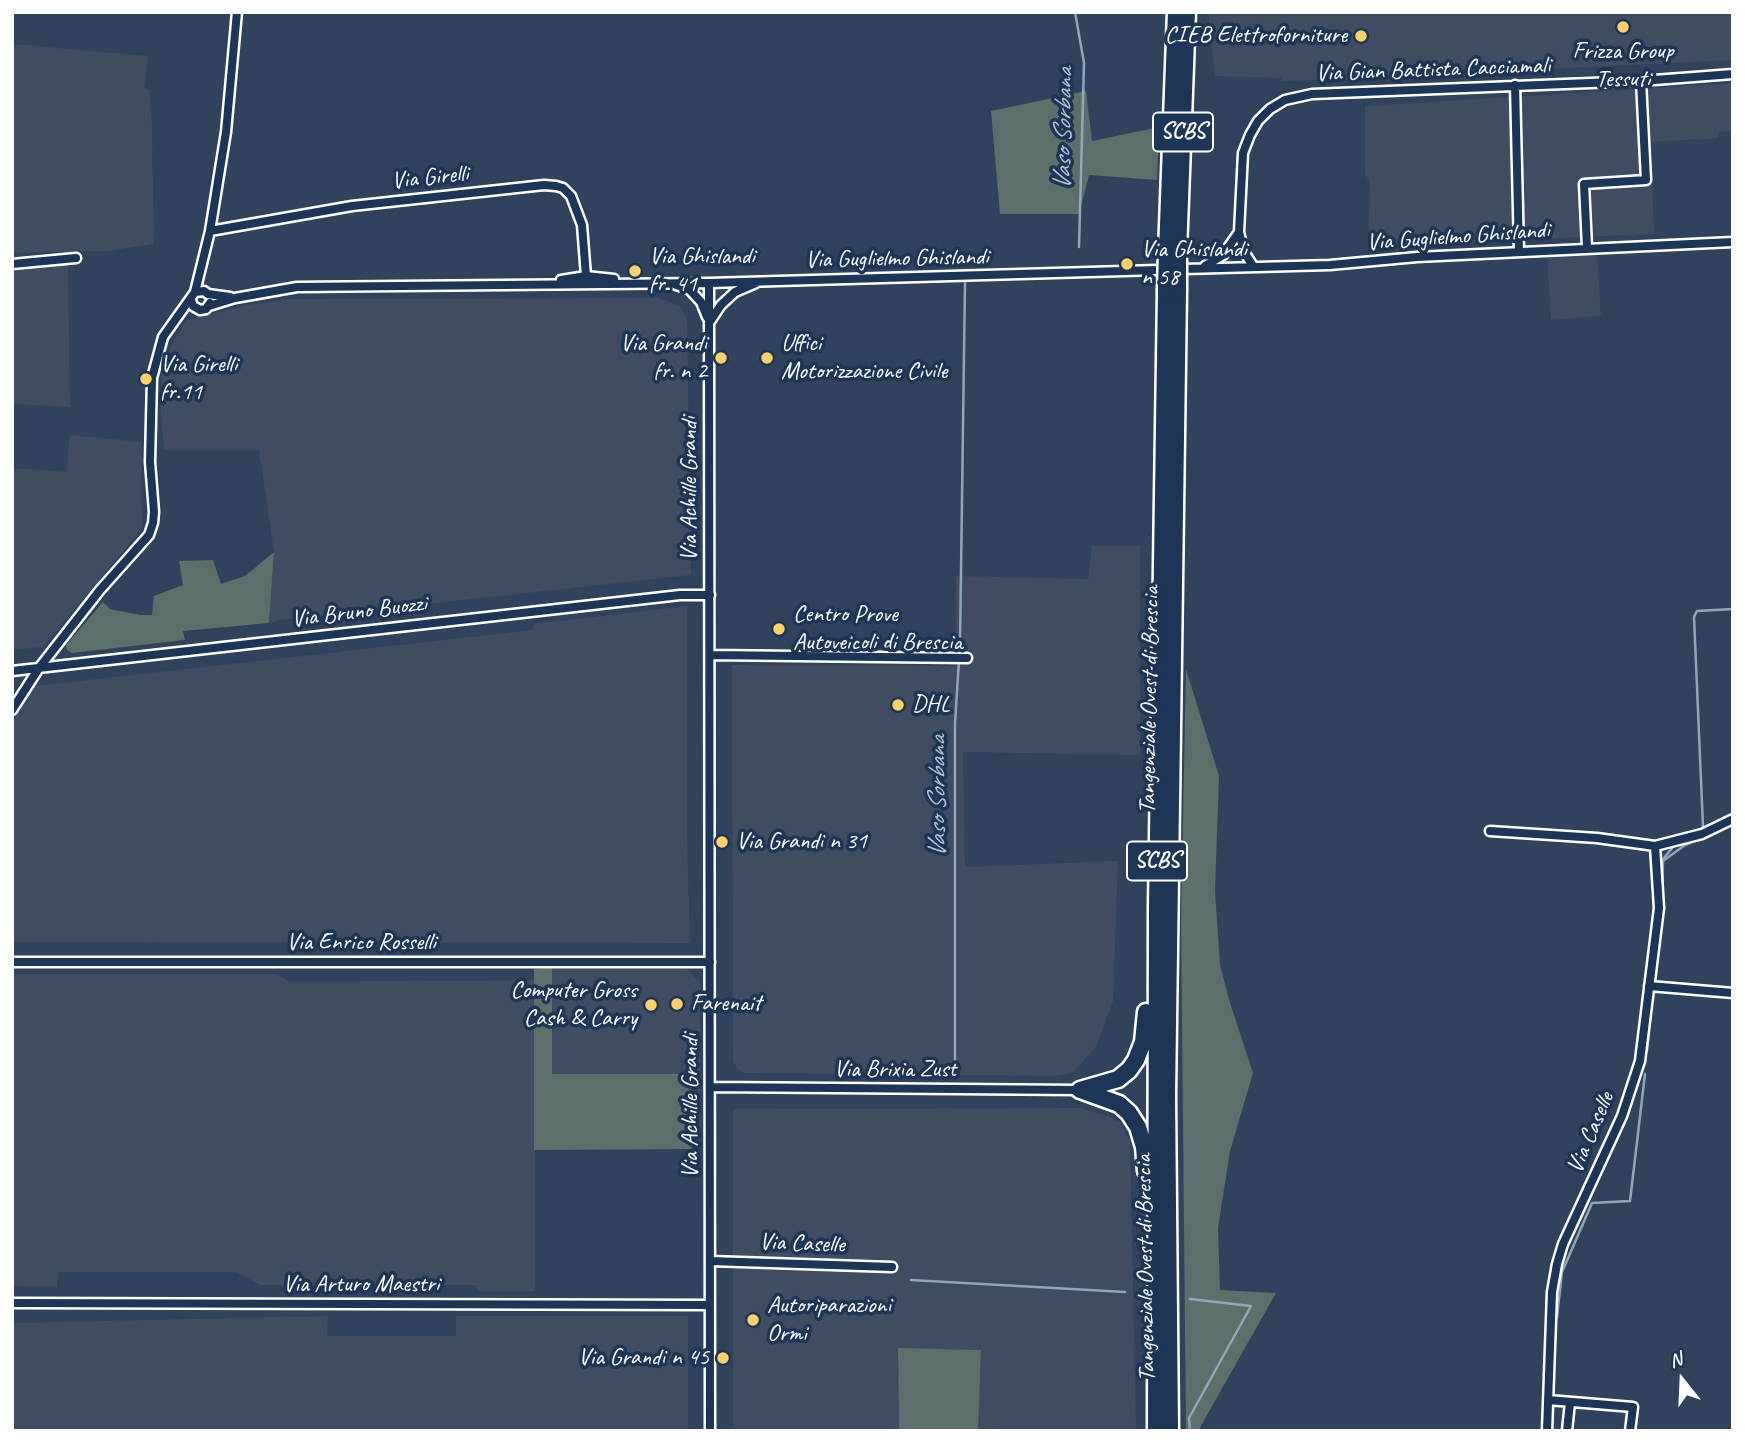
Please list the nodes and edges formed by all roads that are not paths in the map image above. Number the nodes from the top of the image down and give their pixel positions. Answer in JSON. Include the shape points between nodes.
{"nodes":[{"id":1,"x":237,"y":12,"type":"edge"},
{"id":2,"x":1176,"y":12,"type":"edge"},
{"id":3,"x":1187,"y":12,"type":"edge"},
{"id":4,"x":1733,"y":74,"type":"edge"},
{"id":5,"x":1641,"y":81,"type":"junction"},
{"id":6,"x":1515,"y":85,"type":"junction"},
{"id":7,"x":211,"y":231,"type":"junction"},
{"id":8,"x":1240,"y":232,"type":"junction"},
{"id":9,"x":1733,"y":242,"type":"edge"},
{"id":10,"x":1587,"y":247,"type":"junction"},
{"id":11,"x":1173,"y":252,"type":"junction"},
{"id":12,"x":1519,"y":253,"type":"junction"},
{"id":13,"x":76,"y":258,"type":"dead end"},
{"id":14,"x":12,"y":264,"type":"edge"},
{"id":15,"x":1253,"y":266,"type":"junction"},
{"id":16,"x":1196,"y":269,"type":"junction"},
{"id":17,"x":1158,"y":270,"type":"dead end"},
{"id":18,"x":1185,"y":270,"type":"dead end"},
{"id":19,"x":586,"y":276,"type":"junction"},
{"id":20,"x":762,"y":281,"type":"junction"},
{"id":21,"x":721,"y":282,"type":"junction"},
{"id":22,"x":638,"y":283,"type":"junction"},
{"id":23,"x":670,"y":283,"type":"junction"},
{"id":24,"x":709,"y":283,"type":"junction"},
{"id":25,"x":573,"y":284,"type":"junction"},
{"id":26,"x":536,"y":285,"type":"junction"},
{"id":27,"x":1172,"y":290,"type":"junction"},
{"id":28,"x":208,"y":294,"type":"junction"},
{"id":29,"x":193,"y":296,"type":"junction"},
{"id":30,"x":235,"y":298,"type":"junction"},
{"id":31,"x":721,"y":305,"type":"junction"},
{"id":32,"x":209,"y":306,"type":"junction"},
{"id":33,"x":197,"y":310,"type":"junction"},
{"id":34,"x":709,"y":323,"type":"junction"},
{"id":35,"x":170,"y":326,"type":"junction"},
{"id":36,"x":710,"y":595,"type":"junction"},
{"id":37,"x":710,"y":655,"type":"junction"},
{"id":38,"x":967,"y":658,"type":"dead end"},
{"id":39,"x":39,"y":668,"type":"junction"},
{"id":40,"x":12,"y":671,"type":"edge"},
{"id":41,"x":12,"y":710,"type":"edge"},
{"id":42,"x":1733,"y":819,"type":"edge"},
{"id":43,"x":1490,"y":831,"type":"dead end"},
{"id":44,"x":1655,"y":846,"type":"junction"},
{"id":45,"x":1157,"y":906,"type":"junction"},
{"id":46,"x":12,"y":962,"type":"edge"},
{"id":47,"x":710,"y":962,"type":"junction"},
{"id":48,"x":1649,"y":986,"type":"junction"},
{"id":49,"x":1733,"y":993,"type":"edge"},
{"id":50,"x":710,"y":1087,"type":"junction"},
{"id":51,"x":1080,"y":1090,"type":"junction"},
{"id":52,"x":1156,"y":1254,"type":"junction"},
{"id":53,"x":710,"y":1261,"type":"junction"},
{"id":54,"x":892,"y":1267,"type":"dead end"},
{"id":55,"x":12,"y":1303,"type":"edge"},
{"id":56,"x":710,"y":1305,"type":"junction"},
{"id":57,"x":1548,"y":1400,"type":"junction"},
{"id":58,"x":1570,"y":1402,"type":"junction"},
{"id":59,"x":710,"y":1431,"type":"edge"},
{"id":60,"x":1156,"y":1431,"type":"edge"},
{"id":61,"x":1170,"y":1431,"type":"edge"},
{"id":62,"x":1547,"y":1431,"type":"edge"},
{"id":63,"x":1567,"y":1431,"type":"edge"},
{"id":64,"x":1630,"y":1431,"type":"edge"}],
"edges":[{"from":1,"to":7,"type":"street"},
{"from":2,"to":11,"type":"highway","name":"Tangenziale Ovest di Brescia","number":"SCBS"},
{"from":3,"to":11,"type":"highway","name":"Tangenziale Ovest di Brescia","number":"SCBS"},
{"from":4,"to":5,"type":"street","name":"Via Gian Battista Cacciamali"},
{"from":5,"to":6,"type":"street","name":"Via Gian Battista Cacciamali"},
{"from":5,"to":10,"type":"street","via":[[1647,180],[1584,184]]},
{"from":6,"to":8,"type":"street","name":"Via Gian Battista Cacciamali","via":[[1312,93],[1285,100],[1270,109],[1250,135],[1244,153]]},
{"from":6,"to":12,"type":"street"},
{"from":7,"to":19,"type":"street","name":"Via Girelli","via":[[352,206],[556,186],[571,196],[582,225]]},
{"from":7,"to":29,"type":"street"},
{"from":8,"to":15,"type":"street","name":"Via Gian Battista Cacciamali","via":[[1244,253]]},
{"from":8,"to":16,"type":"street","via":[[1223,255]]},
{"from":9,"to":10,"type":"street","name":"Via Guglielmo Ghislandi"},
{"from":10,"to":12,"type":"street","name":"Via Guglielmo Ghislandi"},
{"from":11,"to":27,"type":"highway","name":"Tangenziale Ovest di Brescia","number":"SCBS","bridge":true},
{"from":12,"to":15,"type":"street","name":"Via Guglielmo Ghislandi"},
{"from":13,"to":14,"type":"street"},
{"from":15,"to":16,"type":"street","name":"Via Guglielmo Ghislandi"},
{"from":16,"to":18,"type":"street","name":"Via Guglielmo Ghislandi"},
{"from":17,"to":20,"type":"street","name":"Via Guglielmo Ghislandi"},
{"from":19,"to":22,"type":"street","name":"Via Guglielmo Ghislandi"},
{"from":19,"to":25,"type":"street"},
{"from":19,"to":26,"type":"street","name":"Via Guglielmo Ghislandi"},
{"from":20,"to":21,"type":"street","name":"Via Guglielmo Ghislandi"},
{"from":20,"to":31,"type":"street","via":[[735,292]]},
{"from":21,"to":24,"type":"street","name":"Via Guglielmo Ghislandi"},
{"from":21,"to":31,"type":"street"},
{"from":22,"to":23,"type":"street","name":"Via Guglielmo Ghislandi"},
{"from":22,"to":25,"type":"street","name":"Via Guglielmo Ghislandi"},
{"from":23,"to":24,"type":"street","name":"Via Guglielmo Ghislandi"},
{"from":23,"to":34,"type":"street","name":"Via Achille Grandi","via":[[689,289],[701,302]]},
{"from":24,"to":34,"type":"street","name":"Via Achille Grandi"},
{"from":25,"to":26,"type":"street","name":"Via Guglielmo Ghislandi"},
{"from":26,"to":30,"type":"street","name":"Via Guglielmo Ghislandi","via":[[297,287]]},
{"from":27,"to":45,"type":"highway","name":"Tangenziale Ovest di Brescia","number":"SCBS"},
{"from":27,"to":61,"type":"highway","name":"Tangenziale Ovest di Brescia","number":"SCBS","via":[[1167,1095]]},
{"from":28,"to":29,"type":"street","via":[[204,291]]},
{"from":28,"to":30,"type":"street","name":"Via Guglielmo Ghislandi"},
{"from":28,"to":32,"type":"street"},
{"from":29,"to":33,"type":"street"},
{"from":29,"to":35,"type":"street"},
{"from":30,"to":32,"type":"street","name":"Via Guglielmo Ghislandi"},
{"from":31,"to":34,"type":"street"},
{"from":32,"to":33,"type":"street"},
{"from":33,"to":35,"type":"street"},
{"from":34,"to":36,"type":"street","name":"Via Achille Grandi"},
{"from":35,"to":39,"type":"street","via":[[152,378],[154,512],[149,535]]},
{"from":36,"to":37,"type":"street","name":"Via Achille Grandi"},
{"from":36,"to":39,"type":"street","name":"Via Bruno Buozzi"},
{"from":37,"to":38,"type":"street"},
{"from":37,"to":47,"type":"street","name":"Via Achille Grandi"},
{"from":39,"to":40,"type":"street","name":"Via Bruno Buozzi"},
{"from":39,"to":41,"type":"street"},
{"from":42,"to":44,"type":"street","via":[[1702,834]]},
{"from":43,"to":44,"type":"street"},
{"from":44,"to":48,"type":"street","name":"Via Caselle","via":[[1659,908]]},
{"from":45,"to":51,"type":"highway","via":[[1149,935],[1143,1042],[1136,1060],[1118,1079]]},
{"from":45,"to":52,"type":"highway","name":"Tangenziale Ovest di Brescia","number":"SCBS"},
{"from":46,"to":47,"type":"street","name":"Via Enrico Rosselli"},
{"from":47,"to":50,"type":"street","name":"Via Achille Grandi"},
{"from":48,"to":49,"type":"street"},
{"from":48,"to":57,"type":"street","name":"Via Caselle","via":[[1640,1062],[1557,1264]]},
{"from":50,"to":51,"type":"street","name":"Via Brixia Zust"},
{"from":50,"to":53,"type":"street","name":"Via Achille Grandi"},
{"from":51,"to":52,"type":"highway","via":[[1119,1104],[1138,1127]]},
{"from":52,"to":60,"type":"highway","name":"Tangenziale Ovest di Brescia","number":"SCBS"},
{"from":53,"to":54,"type":"street","name":"Via Caselle"},
{"from":53,"to":56,"type":"street","name":"Via Achille Grandi"},
{"from":55,"to":56,"type":"street","name":"Via Arturo Maestri"},
{"from":56,"to":59,"type":"street","name":"Via Achille Grandi"},
{"from":57,"to":58,"type":"street"},
{"from":57,"to":62,"type":"street","name":"Via Caselle"},
{"from":58,"to":63,"type":"street"},
{"from":58,"to":64,"type":"street","via":[[1633,1407]]}]}
